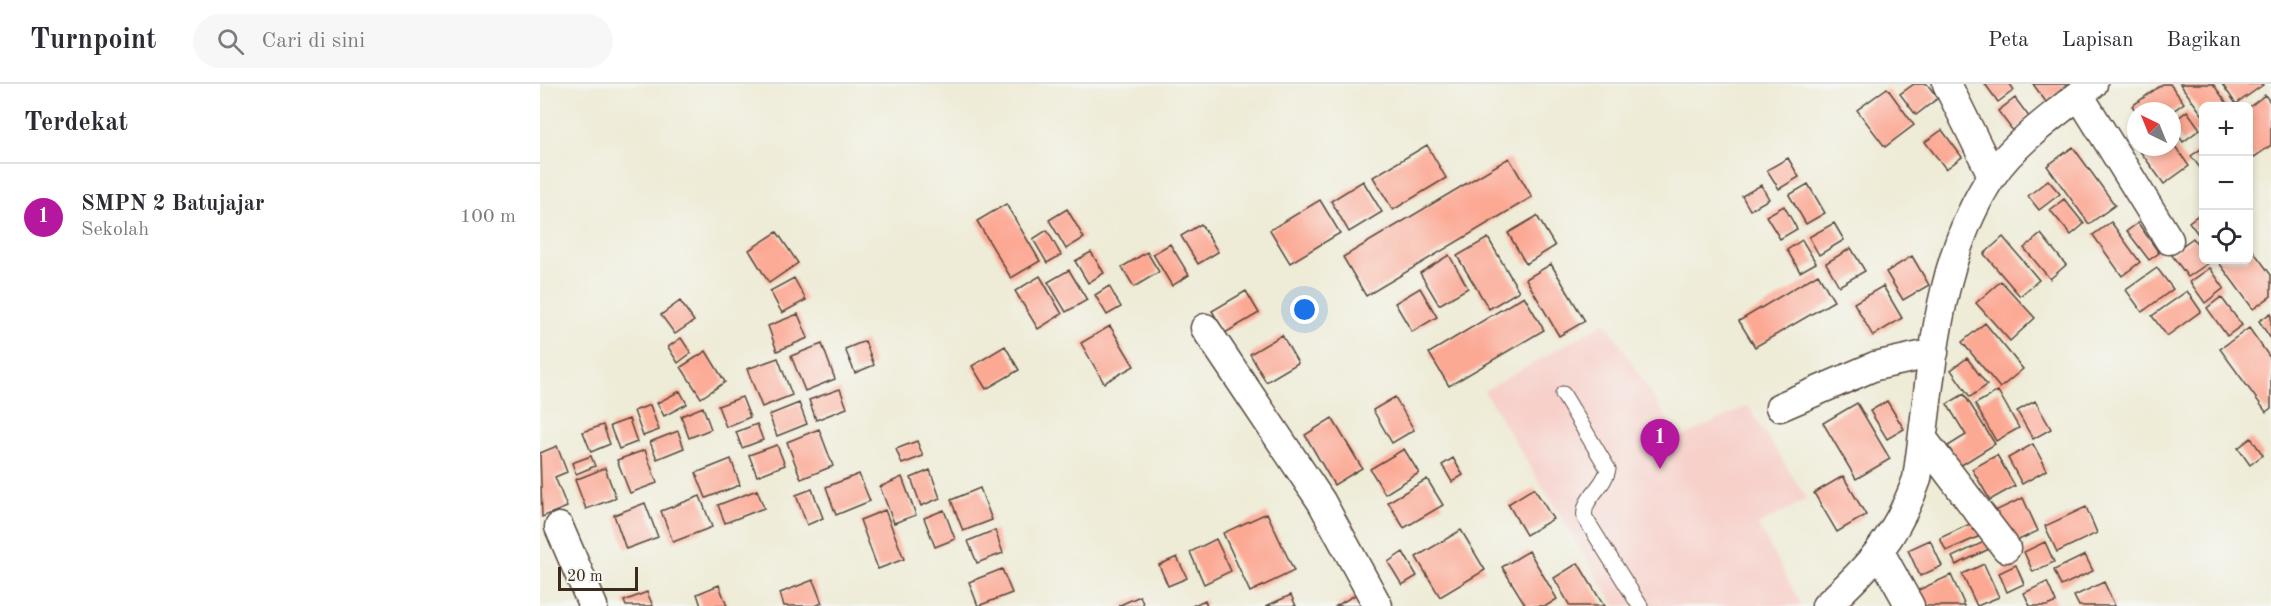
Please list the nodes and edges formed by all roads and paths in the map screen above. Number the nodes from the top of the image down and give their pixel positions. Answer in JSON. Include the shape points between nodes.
{"nodes":[{"id":1,"x":1947,"y":84,"type":"edge"},
{"id":2,"x":2086,"y":90,"type":"edge"},
{"id":3,"x":1992,"y":175,"type":"junction"},
{"id":4,"x":2169,"y":240,"type":"dead end"},
{"id":5,"x":1205,"y":328,"type":"dead end"},
{"id":6,"x":1934,"y":354,"type":"junction"},
{"id":7,"x":1563,"y":394,"type":"dead end"},
{"id":8,"x":1780,"y":407,"type":"dead end"},
{"id":9,"x":1923,"y":440,"type":"junction"},
{"id":10,"x":559,"y":527,"type":"dead end"},
{"id":11,"x":2006,"y":548,"type":"dead end"},
{"id":12,"x":1880,"y":552,"type":"junction"},
{"id":13,"x":593,"y":606,"type":"edge"},
{"id":14,"x":1378,"y":606,"type":"edge"},
{"id":15,"x":1640,"y":606,"type":"edge"},
{"id":16,"x":1826,"y":606,"type":"edge"},
{"id":17,"x":1910,"y":606,"type":"edge"}],
"edges":[{"from":1,"to":3,"type":"street"},
{"from":2,"to":3,"type":"street","via":[[2030,136]]},
{"from":2,"to":4,"type":"street"},
{"from":3,"to":6,"type":"street","via":[[1960,244],[1944,293]]},
{"from":5,"to":14,"type":"street","via":[[1321,501]]},
{"from":6,"to":8,"type":"street","via":[[1875,366]]},
{"from":6,"to":9,"type":"street"},
{"from":7,"to":15,"type":"lane","via":[[1608,469],[1585,506],[1585,518]]},
{"from":9,"to":11,"type":"street"},
{"from":9,"to":12,"type":"street","via":[[1913,493],[1894,534]]},
{"from":10,"to":13,"type":"street"},
{"from":12,"to":16,"type":"street"},
{"from":12,"to":17,"type":"street"}]}
